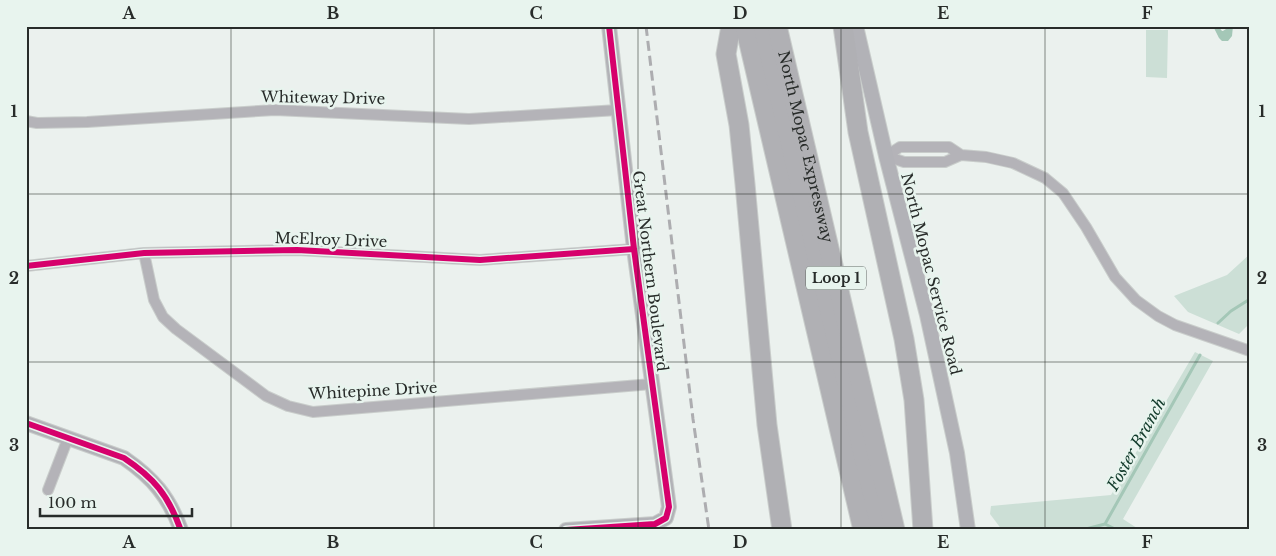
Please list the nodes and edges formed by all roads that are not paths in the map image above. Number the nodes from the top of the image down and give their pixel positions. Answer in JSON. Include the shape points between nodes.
{"nodes":[{"id":1,"x":609,"y":26,"type":"edge"},
{"id":2,"x":732,"y":26,"type":"edge"},
{"id":3,"x":745,"y":26,"type":"edge"},
{"id":4,"x":763,"y":26,"type":"edge"},
{"id":5,"x":777,"y":26,"type":"edge"},
{"id":6,"x":843,"y":26,"type":"edge"},
{"id":7,"x":856,"y":26,"type":"edge"},
{"id":8,"x":618,"y":110,"type":"junction"},
{"id":9,"x":26,"y":121,"type":"edge"},
{"id":10,"x":961,"y":155,"type":"junction"},
{"id":11,"x":886,"y":156,"type":"junction"},
{"id":12,"x":634,"y":249,"type":"junction"},
{"id":13,"x":144,"y":253,"type":"junction"},
{"id":14,"x":26,"y":266,"type":"edge"},
{"id":15,"x":1250,"y":351,"type":"edge"},
{"id":16,"x":652,"y":384,"type":"junction"},
{"id":17,"x":26,"y":423,"type":"edge"},
{"id":18,"x":68,"y":438,"type":"junction"},
{"id":19,"x":48,"y":490,"type":"dead end"},
{"id":20,"x":965,"y":504,"type":"junction"},
{"id":21,"x":181,"y":530,"type":"edge"},
{"id":22,"x":566,"y":530,"type":"edge"},
{"id":23,"x":782,"y":530,"type":"edge"},
{"id":24,"x":850,"y":530,"type":"edge"},
{"id":25,"x":863,"y":530,"type":"edge"},
{"id":26,"x":881,"y":530,"type":"edge"},
{"id":27,"x":895,"y":530,"type":"edge"},
{"id":28,"x":923,"y":530,"type":"edge"},
{"id":29,"x":968,"y":530,"type":"edge"},
{"id":30,"x":975,"y":530,"type":"edge"}],
"edges":[{"from":1,"to":8,"type":"street","name":"Great Northern Boulevard"},
{"from":2,"to":23,"type":"highway","via":[[726,54],[746,184],[767,426]]},
{"from":2,"to":24,"type":"highway","number":"Loop 1"},
{"from":3,"to":25,"type":"highway"},
{"from":4,"to":26,"type":"highway"},
{"from":5,"to":27,"type":"highway","name":"North Mopac Expressway","number":"Loop 1"},
{"from":6,"to":28,"type":"highway","via":[[858,132],[904,339],[912,392]]},
{"from":7,"to":11,"type":"street","name":"North Mopac Service Road"},
{"from":8,"to":9,"type":"street","name":"Whiteway Drive","via":[[469,119],[275,110],[86,122]]},
{"from":8,"to":12,"type":"street","name":"Great Northern Boulevard"},
{"from":10,"to":11,"type":"street","via":[[945,162],[904,162]]},
{"from":10,"to":11,"type":"street","via":[[950,147],[900,147]]},
{"from":10,"to":15,"type":"street","via":[[1013,163],[1045,178],[1063,193],[1115,277],[1136,300],[1176,325]]},
{"from":11,"to":20,"type":"street","name":"North Mopac Service Road","via":[[927,315]]},
{"from":12,"to":13,"type":"street","name":"McElroy Drive","via":[[480,260],[297,250]]},
{"from":12,"to":16,"type":"street","name":"Great Northern Boulevard"},
{"from":13,"to":14,"type":"street","name":"McElroy Drive"},
{"from":13,"to":16,"type":"street","name":"Whitepine Drive","via":[[154,300],[163,317],[266,396],[288,406],[313,412]]},
{"from":16,"to":22,"type":"street","name":"Great Northern Boulevard","via":[[669,508],[666,518],[655,524]]},
{"from":17,"to":18,"type":"street"},
{"from":18,"to":19,"type":"street"},
{"from":18,"to":21,"type":"street","via":[[124,458],[151,478],[170,503]]},
{"from":20,"to":29,"type":"street","name":"North Mopac Service Road"},
{"from":20,"to":30,"type":"street"}]}
